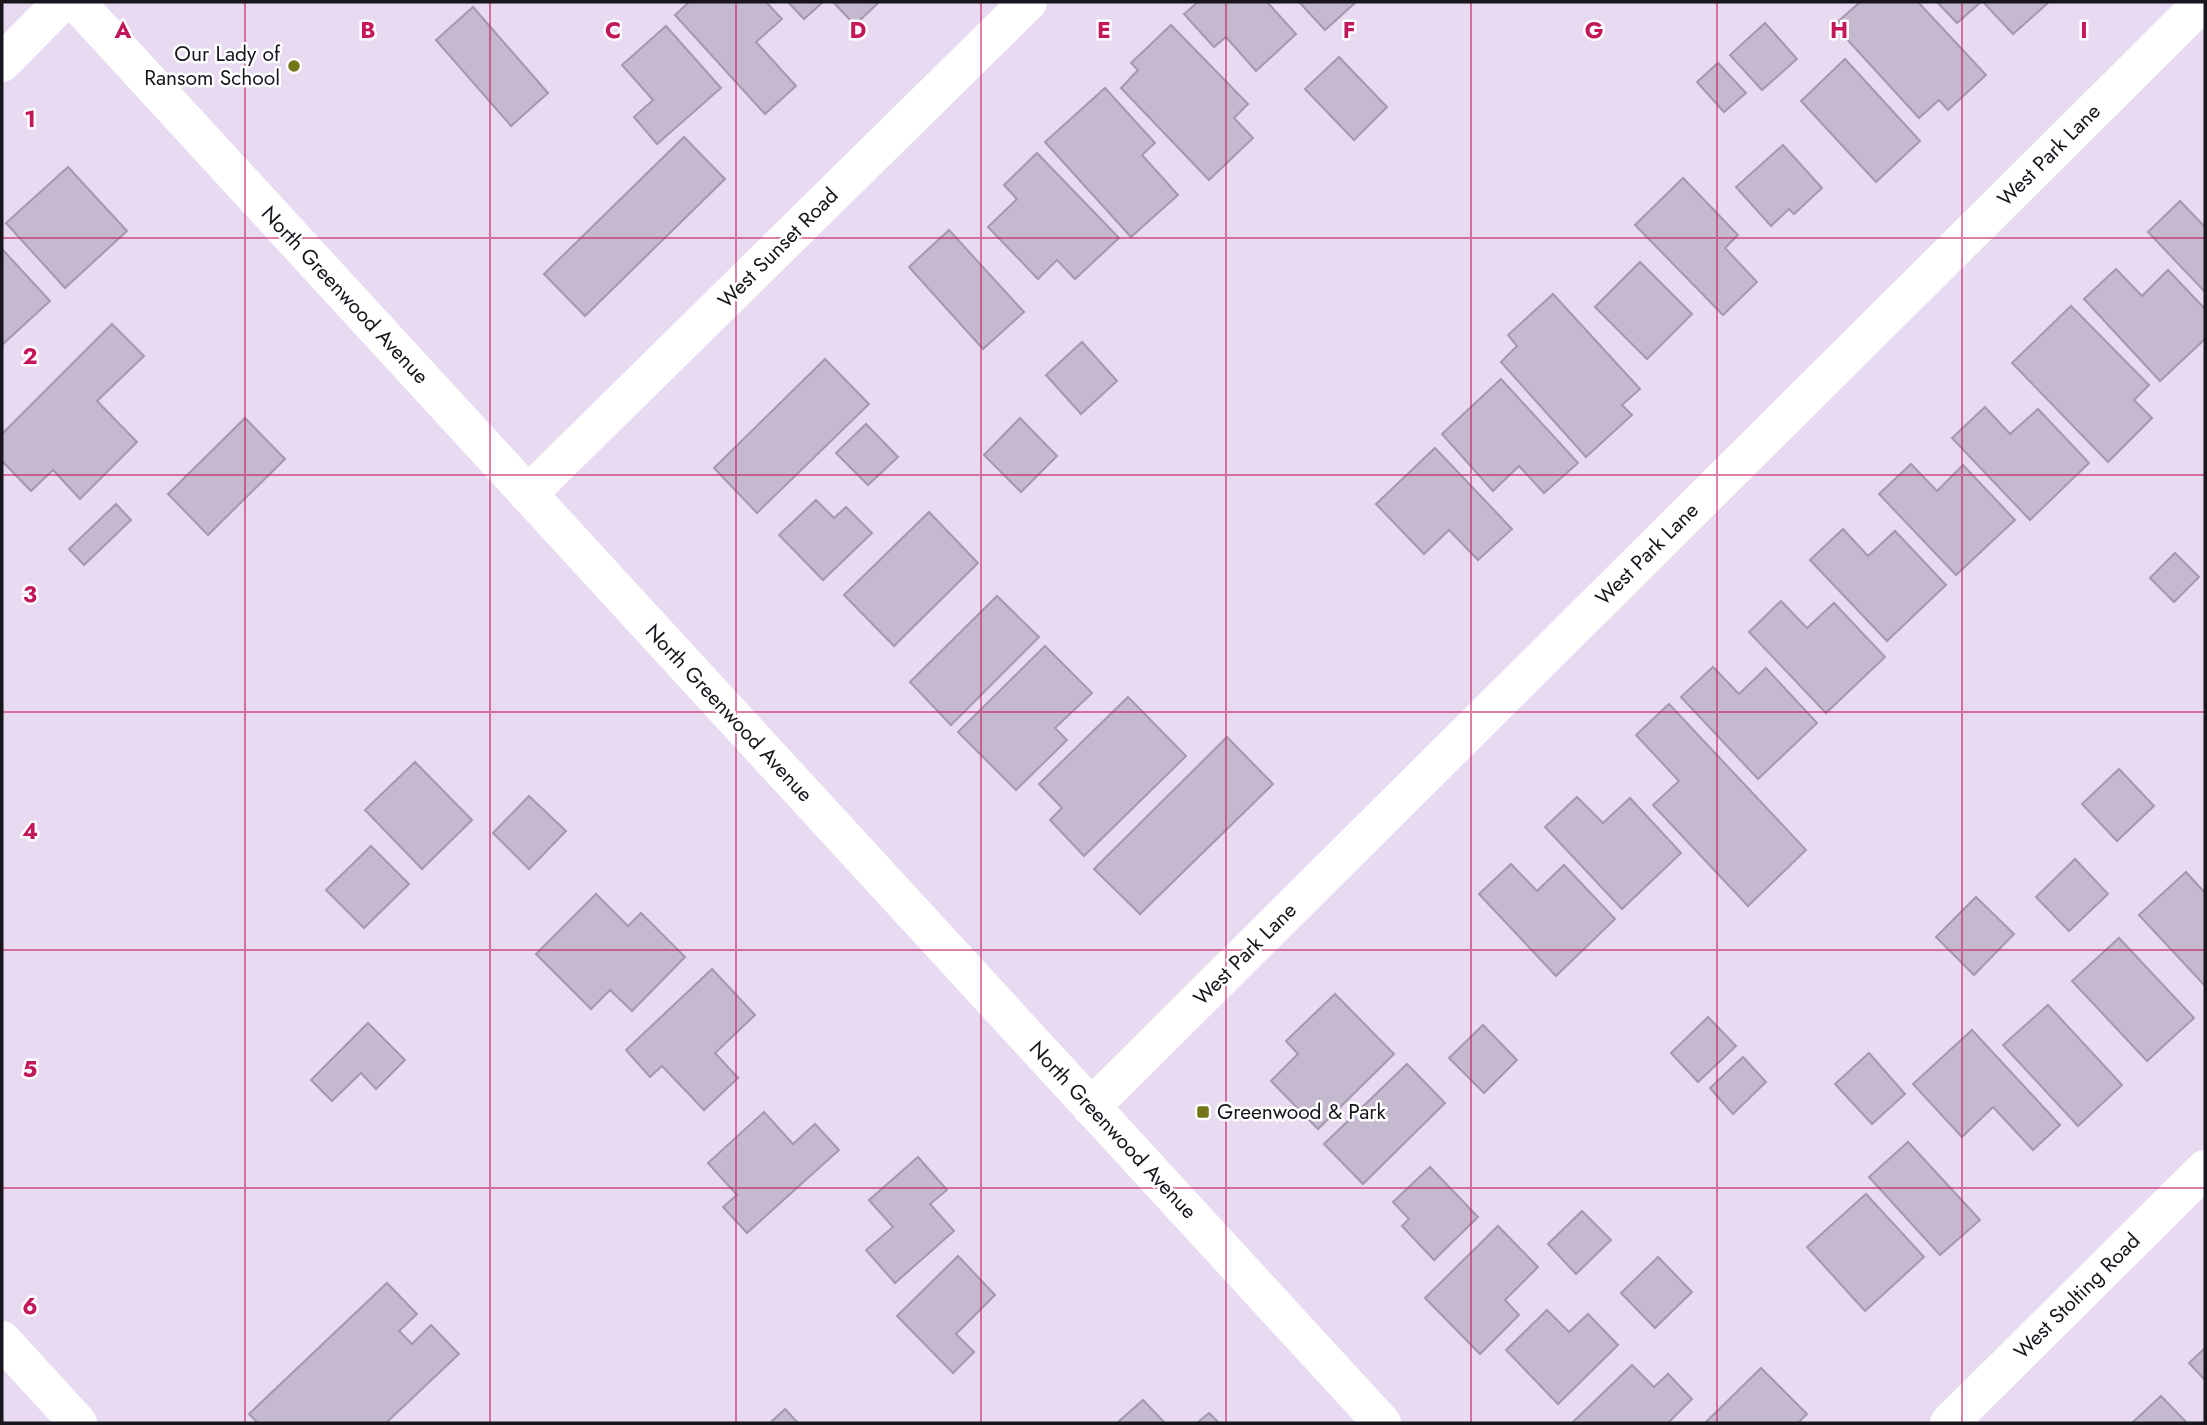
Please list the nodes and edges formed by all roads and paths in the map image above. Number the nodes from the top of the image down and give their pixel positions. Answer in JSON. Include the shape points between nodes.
{"nodes":[{"id":1,"x":62,"y":2,"type":"edge"},
{"id":2,"x":76,"y":2,"type":"edge"},
{"id":3,"x":1028,"y":2,"type":"edge"},
{"id":4,"x":2203,"y":2,"type":"edge"},
{"id":5,"x":2,"y":63,"type":"edge"},
{"id":6,"x":528,"y":494,"type":"junction"},
{"id":7,"x":1091,"y":1107,"type":"junction"},
{"id":8,"x":2205,"y":1169,"type":"edge"},
{"id":9,"x":2,"y":1340,"type":"edge"},
{"id":10,"x":78,"y":1423,"type":"edge"},
{"id":11,"x":1382,"y":1423,"type":"edge"},
{"id":12,"x":1949,"y":1423,"type":"edge"}],
"edges":[{"from":1,"to":5,"type":"street"},
{"from":2,"to":6,"type":"street","name":"North Greenwood Avenue"},
{"from":3,"to":6,"type":"street","name":"West Sunset Road"},
{"from":4,"to":7,"type":"street","name":"West Park Lane"},
{"from":6,"to":7,"type":"street","name":"North Greenwood Avenue"},
{"from":7,"to":11,"type":"street","name":"North Greenwood Avenue"},
{"from":8,"to":12,"type":"street","name":"West Stolting Road"},
{"from":9,"to":10,"type":"street"}]}
